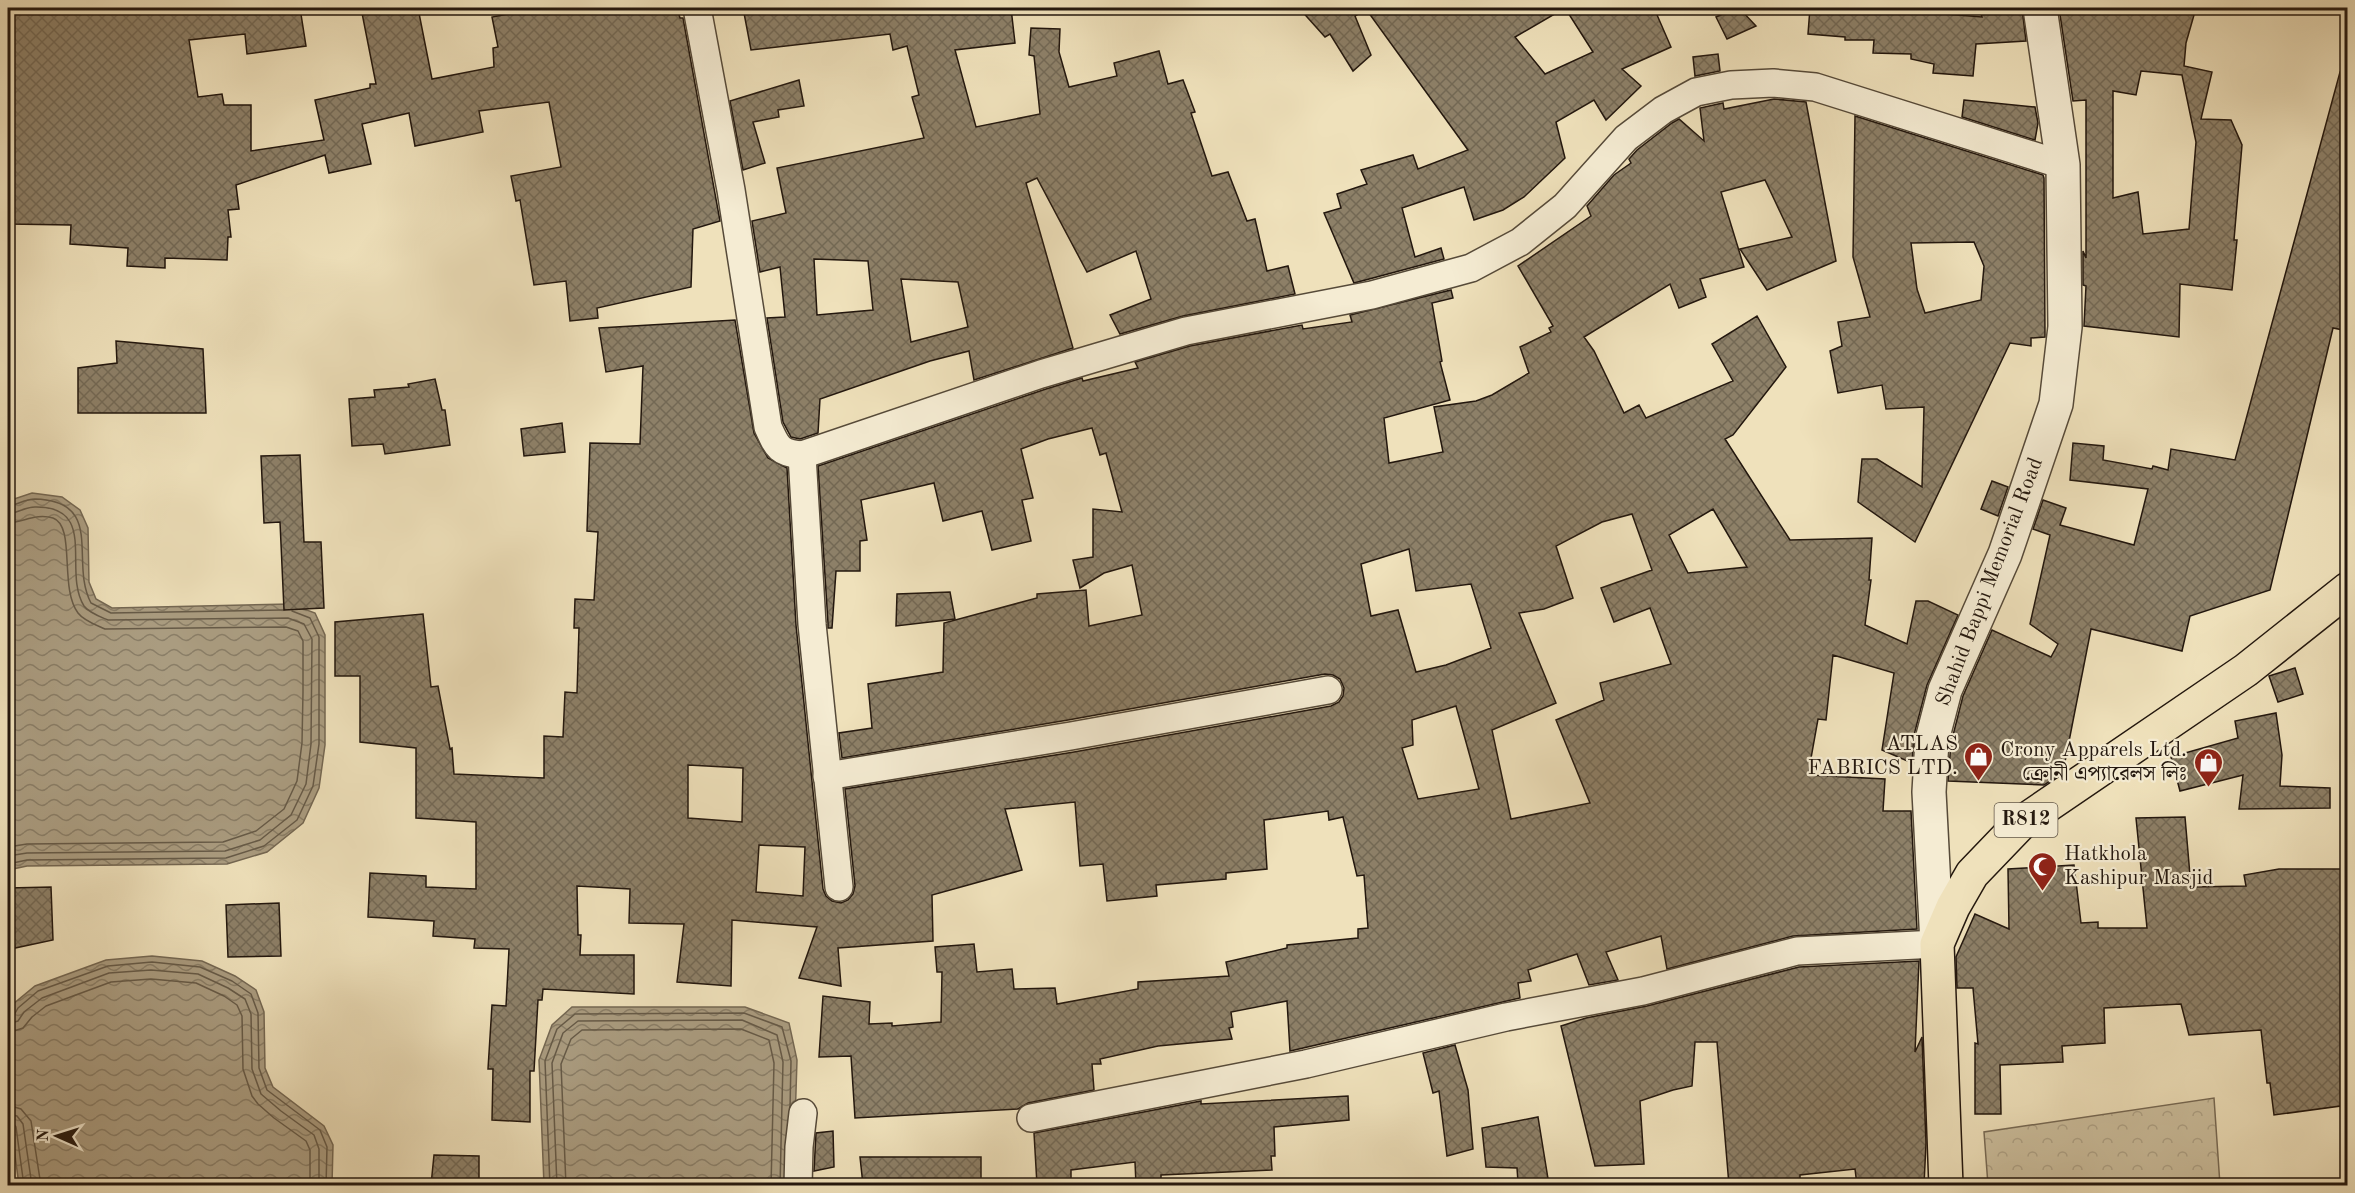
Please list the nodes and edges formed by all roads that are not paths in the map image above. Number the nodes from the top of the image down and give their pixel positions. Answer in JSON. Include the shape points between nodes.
{"nodes":[{"id":1,"x":698,"y":8,"type":"edge"},
{"id":2,"x":2040,"y":8,"type":"edge"},
{"id":3,"x":2063,"y":165,"type":"junction"},
{"id":4,"x":802,"y":455,"type":"junction"},
{"id":5,"x":2348,"y":589,"type":"edge"},
{"id":6,"x":1328,"y":690,"type":"dead end"},
{"id":7,"x":827,"y":776,"type":"junction"},
{"id":8,"x":839,"y":887,"type":"dead end"},
{"id":9,"x":1937,"y":944,"type":"junction"},
{"id":10,"x":803,"y":1113,"type":"dead end"},
{"id":11,"x":1031,"y":1118,"type":"dead end"},
{"id":12,"x":798,"y":1185,"type":"edge"},
{"id":13,"x":1946,"y":1185,"type":"edge"}],
"edges":[{"from":1,"to":4,"type":"street","via":[[768,427],[776,446],[787,454]]},
{"from":2,"to":3,"type":"street","name":"Shahid Bappi Memorial Road"},
{"from":3,"to":4,"type":"street","via":[[1815,87],[1773,83],[1696,92],[1663,110],[1626,138],[1565,206],[1520,242],[1470,268],[1372,295],[1186,331],[1041,374]]},
{"from":3,"to":9,"type":"street","name":"Shahid Bappi Memorial Road","via":[[2065,327],[2056,404],[2005,554],[1945,690],[1932,740],[1929,792]]},
{"from":4,"to":7,"type":"street","via":[[812,624]]},
{"from":5,"to":9,"type":"main road","number":"R812","via":[[2246,670],[2020,824],[1972,874]]},
{"from":6,"to":7,"type":"street"},
{"from":7,"to":8,"type":"street"},
{"from":9,"to":11,"type":"street","via":[[1797,951],[1643,992],[1506,1017],[1306,1064]]},
{"from":9,"to":13,"type":"main road","number":"R812"},
{"from":10,"to":12,"type":"street"}]}
